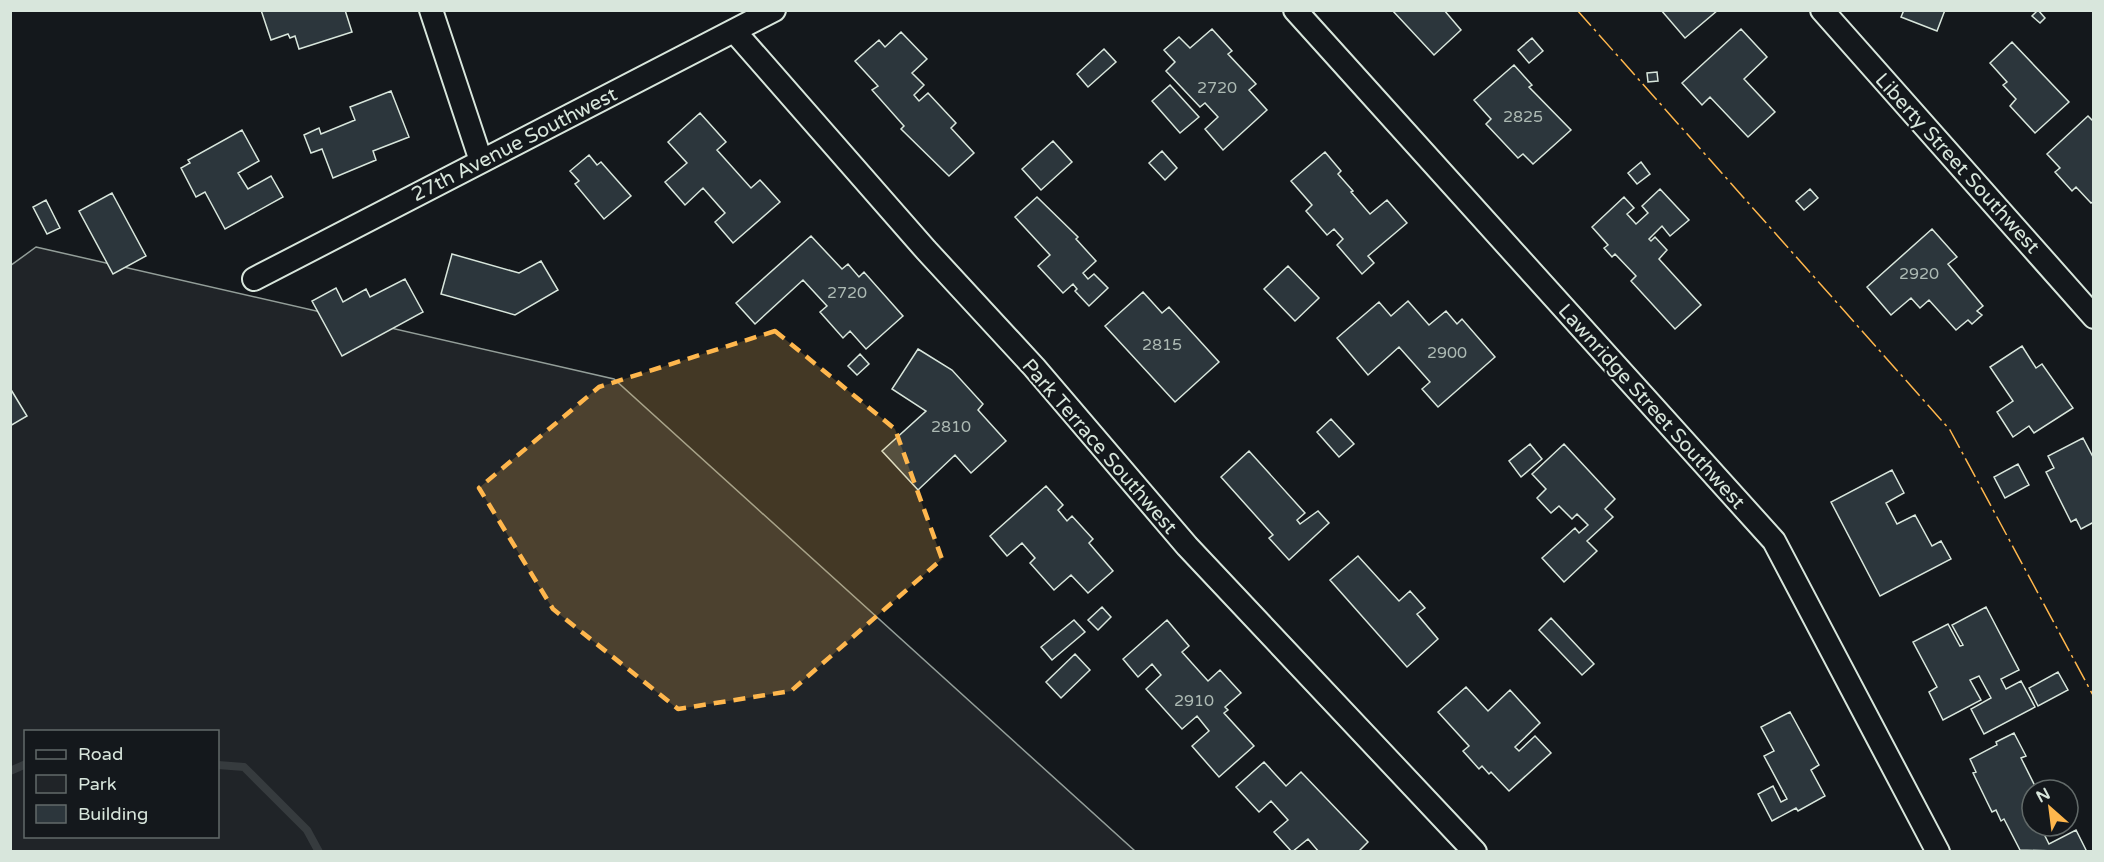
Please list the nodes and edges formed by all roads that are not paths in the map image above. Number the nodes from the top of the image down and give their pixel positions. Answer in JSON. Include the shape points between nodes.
{"nodes":[{"id":1,"x":431,"y":10,"type":"edge"},
{"id":2,"x":774,"y":10,"type":"edge"},
{"id":3,"x":1294,"y":10,"type":"edge"},
{"id":4,"x":1822,"y":10,"type":"edge"},
{"id":5,"x":735,"y":32,"type":"junction"},
{"id":6,"x":481,"y":161,"type":"junction"},
{"id":7,"x":254,"y":279,"type":"dead end"},
{"id":8,"x":2094,"y":317,"type":"edge"},
{"id":9,"x":1475,"y":852,"type":"edge"},
{"id":10,"x":1938,"y":852,"type":"edge"}],
"edges":[{"from":1,"to":6,"type":"street"},
{"from":2,"to":5,"type":"street","name":"27th Avenue Southwest"},
{"from":3,"to":10,"type":"street","name":"Lawnridge Street Southwest","via":[[1774,540]]},
{"from":4,"to":8,"type":"street","name":"Liberty Street Southwest"},
{"from":5,"to":6,"type":"street","name":"27th Avenue Southwest"},
{"from":5,"to":9,"type":"street","name":"Park Terrace Southwest","via":[[1034,367],[1187,546]]},
{"from":6,"to":7,"type":"street","name":"27th Avenue Southwest"}]}
